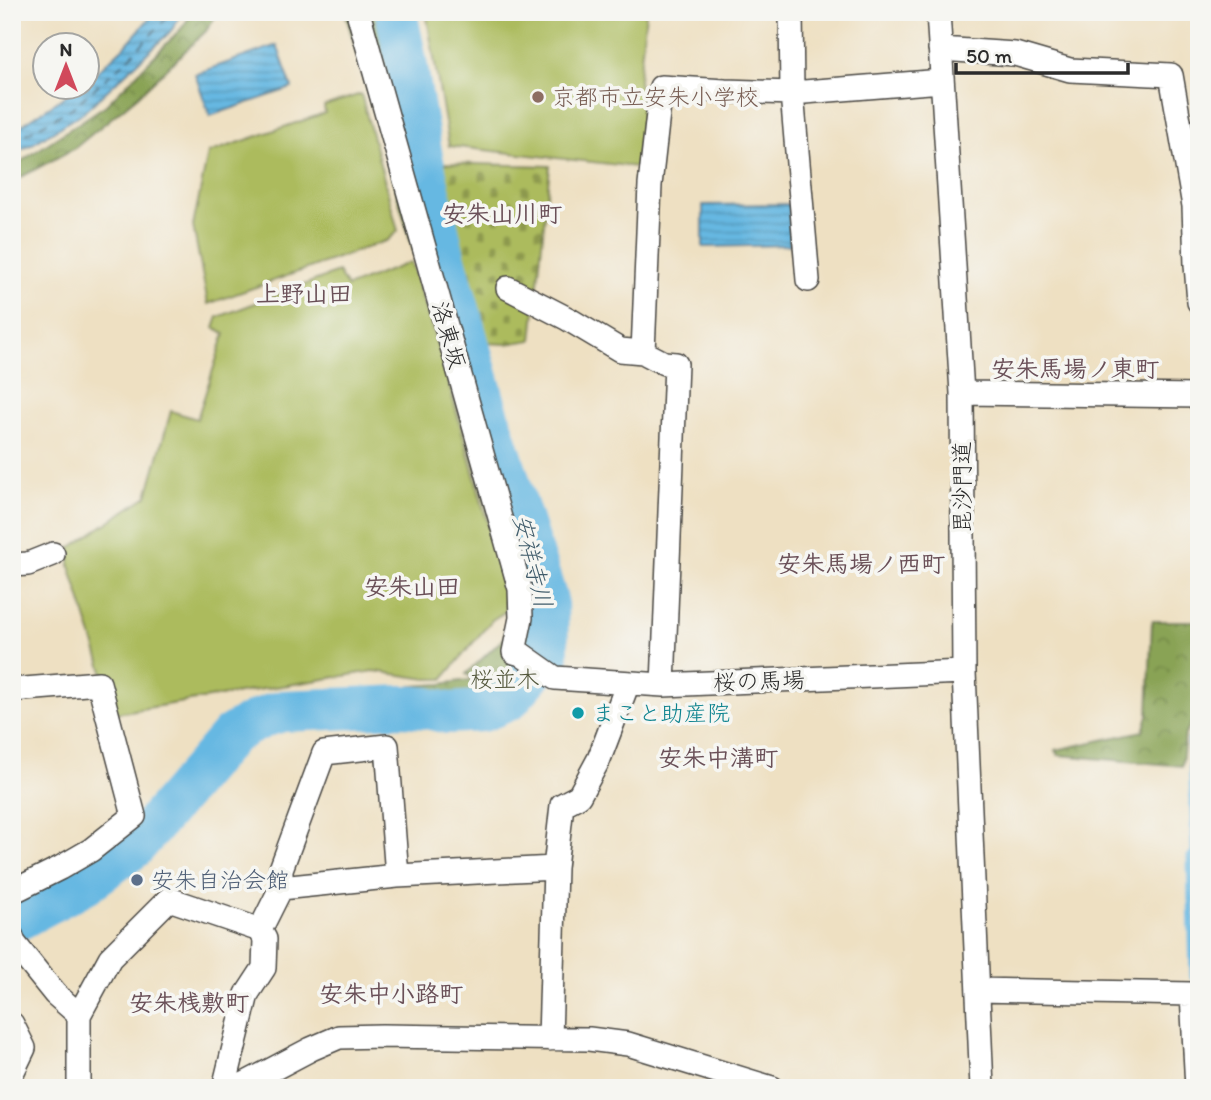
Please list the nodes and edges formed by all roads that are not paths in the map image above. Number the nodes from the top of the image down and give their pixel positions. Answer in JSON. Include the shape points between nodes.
{"nodes":[{"id":1,"x":358,"y":12,"type":"edge"},
{"id":2,"x":791,"y":12,"type":"edge"},
{"id":3,"x":938,"y":12,"type":"edge"},
{"id":4,"x":940,"y":49,"type":"junction"},
{"id":5,"x":942,"y":81,"type":"junction"},
{"id":6,"x":792,"y":93,"type":"junction"},
{"id":7,"x":808,"y":279,"type":"dead end"},
{"id":8,"x":508,"y":288,"type":"dead end"},
{"id":9,"x":1199,"y":302,"type":"edge"},
{"id":10,"x":643,"y":352,"type":"junction"},
{"id":11,"x":962,"y":393,"type":"junction"},
{"id":12,"x":1199,"y":396,"type":"edge"},
{"id":13,"x":53,"y":555,"type":"dead end"},
{"id":14,"x":12,"y":565,"type":"edge"},
{"id":15,"x":964,"y":672,"type":"junction"},
{"id":16,"x":555,"y":678,"type":"joint"},
{"id":17,"x":628,"y":683,"type":"junction"},
{"id":18,"x":663,"y":685,"type":"junction"},
{"id":19,"x":12,"y":691,"type":"edge"},
{"id":20,"x":555,"y":869,"type":"junction"},
{"id":21,"x":397,"y":876,"type":"junction"},
{"id":22,"x":281,"y":888,"type":"junction"},
{"id":23,"x":12,"y":892,"type":"edge"},
{"id":24,"x":260,"y":930,"type":"junction"},
{"id":25,"x":13,"y":940,"type":"edge"},
{"id":26,"x":978,"y":990,"type":"junction"},
{"id":27,"x":79,"y":1015,"type":"junction"},
{"id":28,"x":12,"y":1024,"type":"edge"},
{"id":29,"x":550,"y":1039,"type":"junction"},
{"id":30,"x":12,"y":1073,"type":"edge"},
{"id":31,"x":79,"y":1088,"type":"edge"},
{"id":32,"x":224,"y":1088,"type":"edge"},
{"id":33,"x":237,"y":1088,"type":"edge"},
{"id":34,"x":772,"y":1088,"type":"edge"},
{"id":35,"x":982,"y":1088,"type":"edge"},
{"id":36,"x":1197,"y":1088,"type":"edge"}],
"edges":[{"from":1,"to":16,"type":"street","name":"洛東坂","via":[[520,589],[521,618],[514,652]]},
{"from":2,"to":6,"type":"street"},
{"from":3,"to":4,"type":"street","name":"毘沙門道"},
{"from":4,"to":5,"type":"street","name":"毘沙門道"},
{"from":4,"to":9,"type":"street","via":[[1015,54],[1069,70],[1171,75],[1194,206]]},
{"from":5,"to":6,"type":"street"},
{"from":5,"to":11,"type":"street","name":"毘沙門道"},
{"from":6,"to":7,"type":"street"},
{"from":6,"to":10,"type":"street","via":[[661,87],[650,185]]},
{"from":8,"to":10,"type":"street","via":[[620,349]]},
{"from":10,"to":18,"type":"street","via":[[676,364]]},
{"from":11,"to":12,"type":"street"},
{"from":11,"to":15,"type":"street","name":"毘沙門道"},
{"from":13,"to":14,"type":"street"},
{"from":15,"to":18,"type":"street","name":"桜の馬場"},
{"from":15,"to":26,"type":"street","name":"毘沙門道"},
{"from":16,"to":17,"type":"street","name":"桜の馬場"},
{"from":17,"to":18,"type":"street","name":"桜の馬場"},
{"from":17,"to":20,"type":"street","via":[[599,759],[579,796],[562,805]]},
{"from":19,"to":23,"type":"street","via":[[99,683],[134,816],[91,850]]},
{"from":20,"to":21,"type":"street"},
{"from":20,"to":29,"type":"street"},
{"from":21,"to":22,"type":"street"},
{"from":21,"to":22,"type":"street","via":[[387,746],[324,753],[281,869]]},
{"from":22,"to":24,"type":"street"},
{"from":24,"to":27,"type":"street","via":[[169,899],[110,958]]},
{"from":24,"to":32,"type":"street","via":[[265,939],[264,968],[247,994]]},
{"from":25,"to":27,"type":"street","via":[[55,994]]},
{"from":26,"to":35,"type":"street","name":"毘沙門道"},
{"from":26,"to":36,"type":"street","via":[[1192,994]]},
{"from":27,"to":31,"type":"street"},
{"from":28,"to":30,"type":"street","via":[[24,1048]]},
{"from":29,"to":33,"type":"street","via":[[339,1037]]},
{"from":29,"to":34,"type":"street","via":[[628,1044]]}]}
